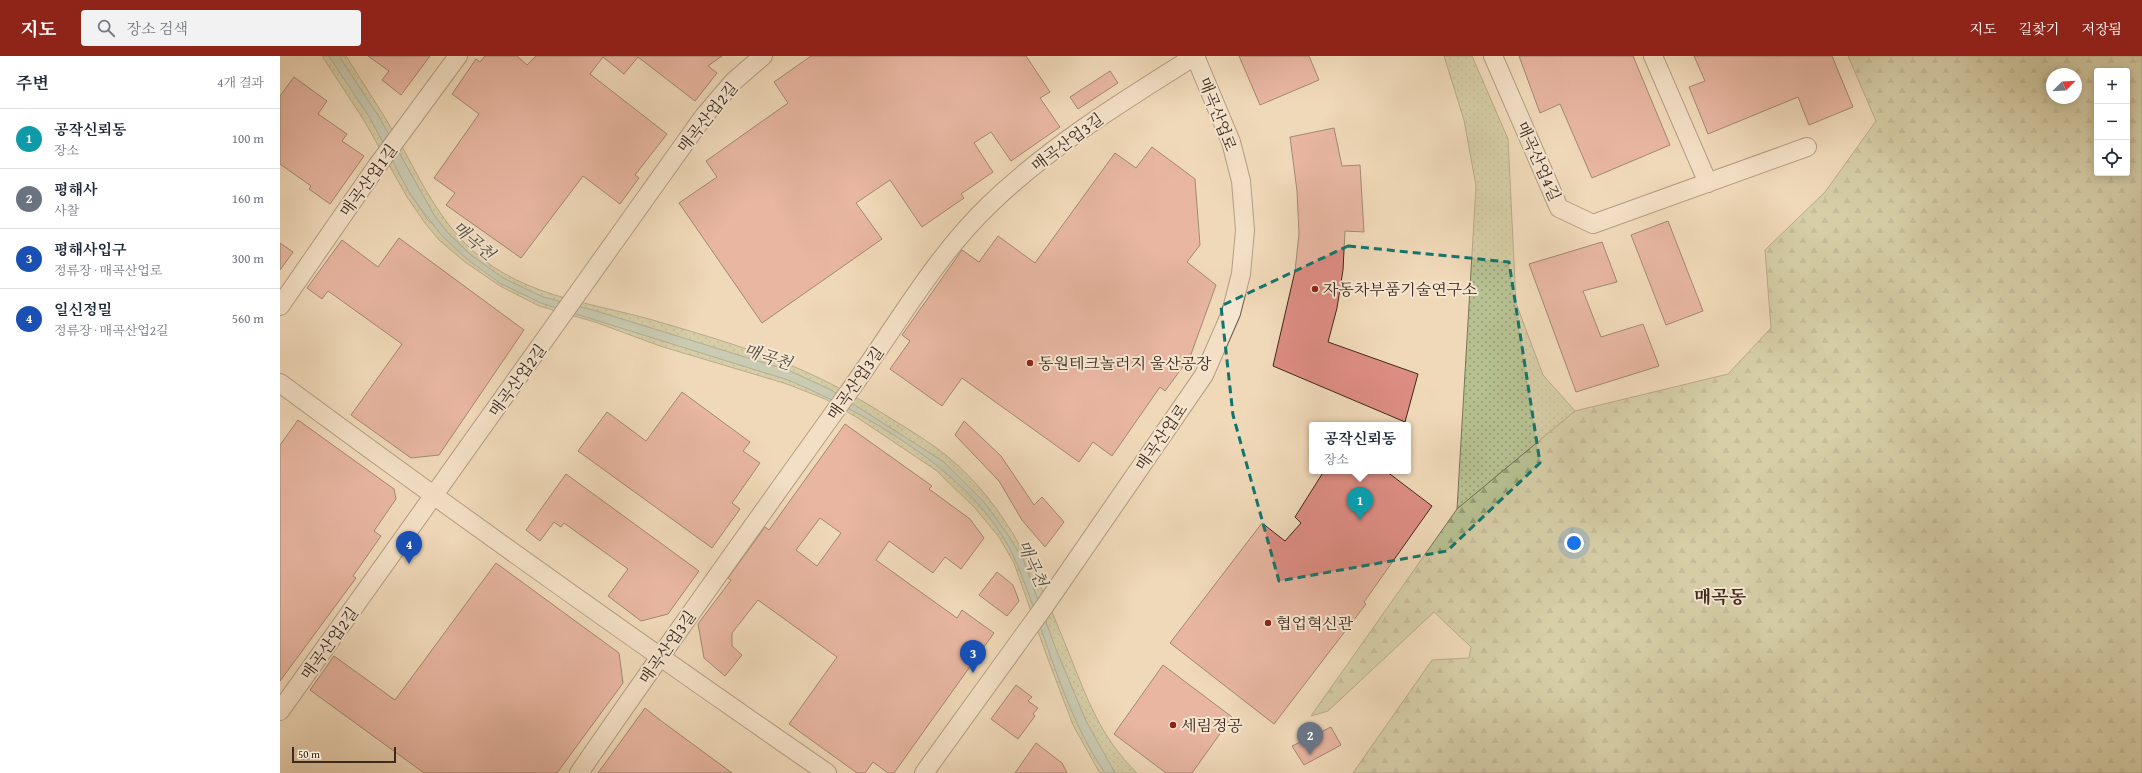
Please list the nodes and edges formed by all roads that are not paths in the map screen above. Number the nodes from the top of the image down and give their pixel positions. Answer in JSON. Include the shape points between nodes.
{"nodes":[{"id":1,"x":458,"y":56,"type":"edge"},
{"id":2,"x":763,"y":56,"type":"edge"},
{"id":3,"x":1195,"y":56,"type":"edge"},
{"id":4,"x":1493,"y":56,"type":"edge"},
{"id":5,"x":1653,"y":56,"type":"edge"},
{"id":6,"x":1807,"y":147,"type":"dead end"},
{"id":7,"x":1708,"y":183,"type":"junction"},
{"id":8,"x":280,"y":306,"type":"edge"},
{"id":9,"x":280,"y":383,"type":"edge"},
{"id":10,"x":434,"y":496,"type":"junction"},
{"id":11,"x":659,"y":657,"type":"junction"},
{"id":12,"x":280,"y":711,"type":"edge"},
{"id":13,"x":579,"y":773,"type":"edge"},
{"id":14,"x":827,"y":773,"type":"edge"},
{"id":15,"x":924,"y":773,"type":"edge"}],
"edges":[{"from":1,"to":8,"type":"street","name":"매곡산업1길","via":[[377,166]]},
{"from":2,"to":10,"type":"street","name":"매곡산업2길","via":[[733,82],[704,116]]},
{"from":3,"to":11,"type":"street","name":"매곡산업3길","via":[[1118,104],[1030,169],[988,206],[954,241],[832,417]]},
{"from":3,"to":15,"type":"street","name":"매곡산업로","via":[[1231,142],[1241,181],[1245,230],[1241,274],[1231,314],[1204,375],[1044,607]]},
{"from":4,"to":7,"type":"street","name":"매곡산업4길","via":[[1559,208],[1593,224]]},
{"from":5,"to":7,"type":"street"},
{"from":6,"to":7,"type":"street","name":"매곡산업4길"},
{"from":9,"to":10,"type":"street"},
{"from":10,"to":11,"type":"street"},
{"from":10,"to":12,"type":"street","name":"매곡산업2길"},
{"from":11,"to":13,"type":"street","name":"매곡산업3길"},
{"from":11,"to":14,"type":"street"}]}
